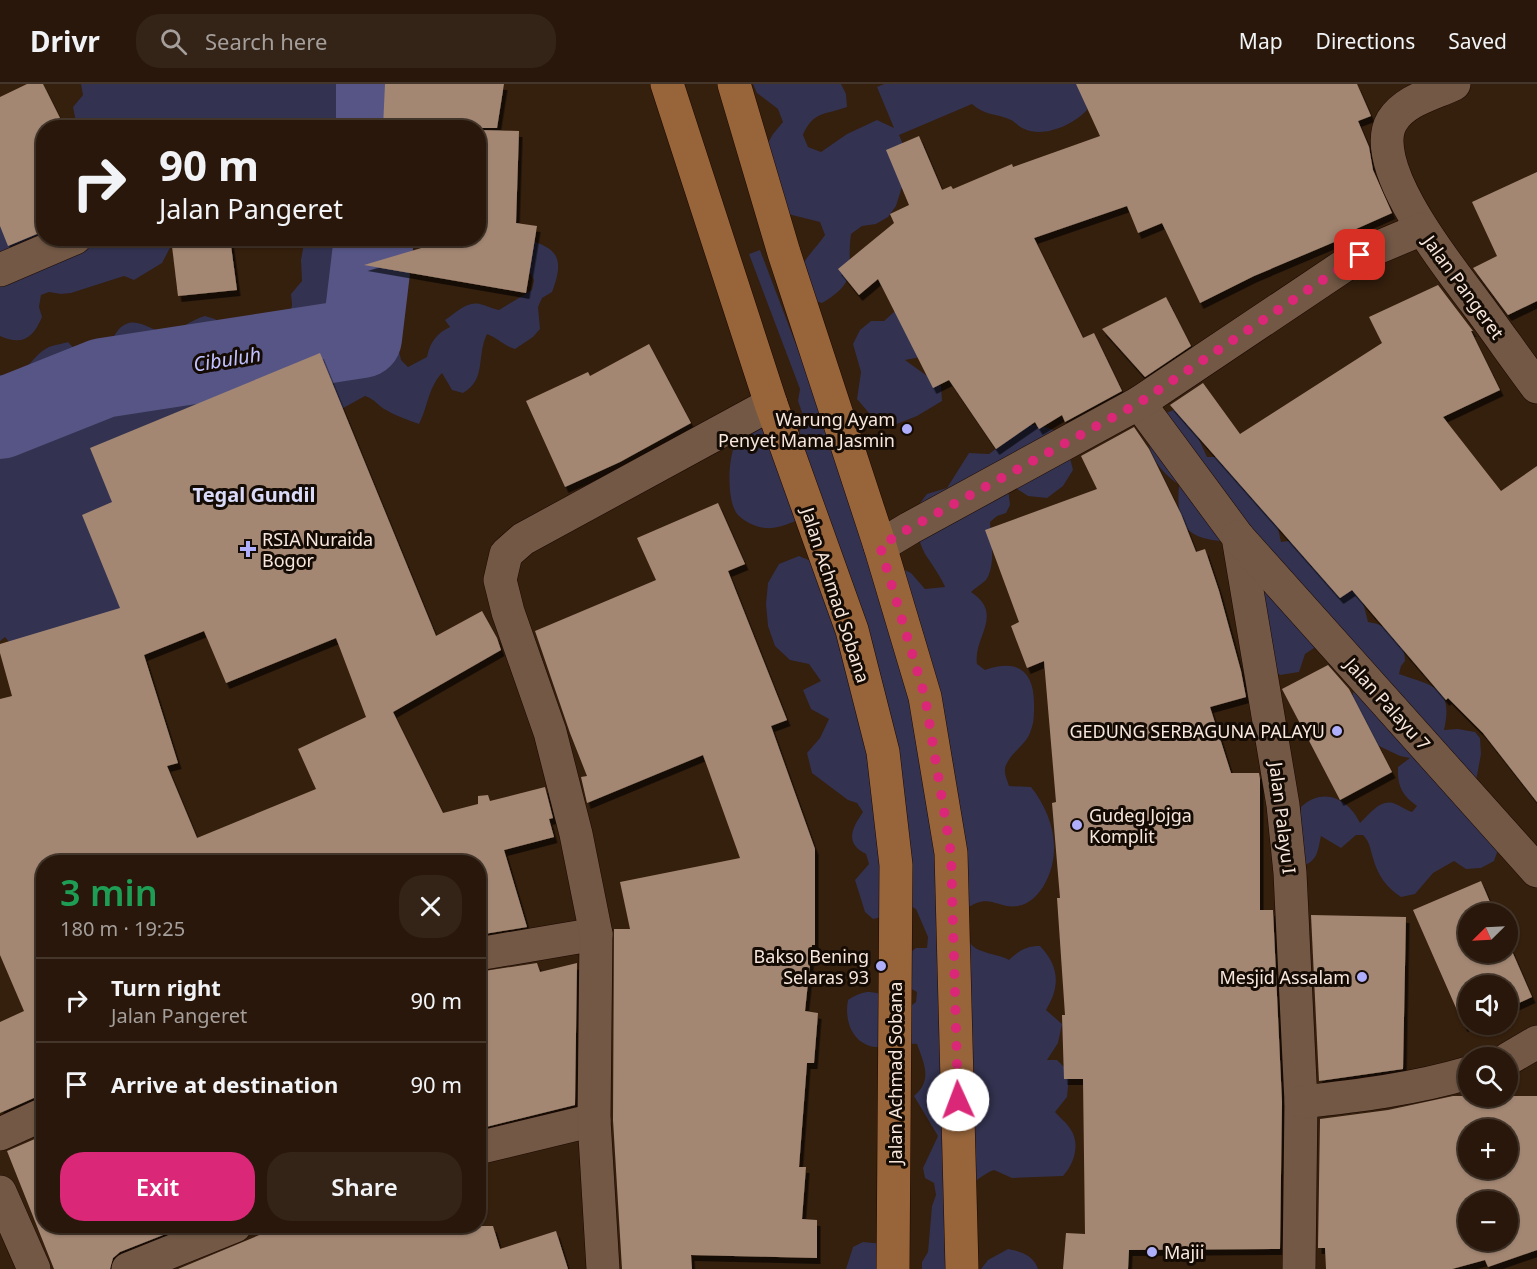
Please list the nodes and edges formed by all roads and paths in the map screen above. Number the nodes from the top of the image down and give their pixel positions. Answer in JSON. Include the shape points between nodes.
{"nodes":[{"id":1,"x":667,"y":84,"type":"edge"},
{"id":2,"x":734,"y":84,"type":"edge"},
{"id":3,"x":1454,"y":84,"type":"edge"},
{"id":4,"x":1422,"y":230,"type":"junction"},
{"id":5,"x":56,"y":246,"type":"edge"},
{"id":6,"x":0,"y":270,"type":"edge"},
{"id":7,"x":1537,"y":387,"type":"edge"},
{"id":8,"x":1139,"y":403,"type":"junction"},
{"id":9,"x":771,"y":404,"type":"junction"},
{"id":10,"x":1238,"y":537,"type":"junction"},
{"id":11,"x":880,"y":546,"type":"junction"},
{"id":12,"x":940,"y":792,"type":"junction"},
{"id":13,"x":888,"y":796,"type":"junction"},
{"id":14,"x":1537,"y":871,"type":"edge"},
{"id":15,"x":596,"y":934,"type":"junction"},
{"id":16,"x":486,"y":953,"type":"edge"},
{"id":17,"x":1537,"y":1042,"type":"edge"},
{"id":18,"x":1518,"y":1053,"type":"edge"},
{"id":19,"x":1458,"y":1076,"type":"edge"},
{"id":20,"x":1301,"y":1102,"type":"junction"},
{"id":21,"x":36,"y":1118,"type":"edge"},
{"id":22,"x":594,"y":1120,"type":"junction"},
{"id":23,"x":0,"y":1134,"type":"edge"},
{"id":24,"x":486,"y":1146,"type":"edge"},
{"id":25,"x":0,"y":1192,"type":"edge"},
{"id":26,"x":218,"y":1233,"type":"edge"},
{"id":27,"x":34,"y":1269,"type":"edge"},
{"id":28,"x":128,"y":1269,"type":"edge"},
{"id":29,"x":603,"y":1269,"type":"edge"},
{"id":30,"x":893,"y":1269,"type":"edge"},
{"id":31,"x":963,"y":1269,"type":"edge"},
{"id":32,"x":1299,"y":1269,"type":"edge"}],
"edges":[{"from":1,"to":9,"type":"main road","name":"Jalan Achmad Sobana"},
{"from":2,"to":11,"type":"main road","via":[[784,254]]},
{"from":3,"to":4,"type":"street","via":[[1406,105],[1388,133],[1391,164]]},
{"from":4,"to":7,"type":"street","name":"Jalan Pangeret"},
{"from":4,"to":8,"type":"street","name":"Jalan Pangeret","via":[[1360,255]]},
{"from":5,"to":6,"type":"street"},
{"from":8,"to":10,"type":"street","name":"Jalan Palayu I"},
{"from":8,"to":11,"type":"street","name":"Jalan Pangeret"},
{"from":9,"to":13,"type":"main road","name":"Jalan Achmad Sobana","via":[[852,630],[883,752]]},
{"from":9,"to":15,"type":"street","via":[[523,539],[506,554],[500,579],[550,732]]},
{"from":10,"to":14,"type":"street","name":"Jalan Palayu 7"},
{"from":10,"to":20,"type":"street","name":"Jalan Palayu I","via":[[1283,805]]},
{"from":11,"to":12,"type":"main road","via":[[925,697]]},
{"from":12,"to":13,"type":"main road"},
{"from":12,"to":31,"type":"main road","via":[[951,853]]},
{"from":13,"to":30,"type":"main road","name":"Jalan Achmad Sobana","via":[[896,865]]},
{"from":15,"to":16,"type":"street"},
{"from":15,"to":22,"type":"street"},
{"from":17,"to":18,"type":"street"},
{"from":19,"to":20,"type":"street"},
{"from":20,"to":32,"type":"street","name":"Jalan Palayu I"},
{"from":21,"to":23,"type":"street"},
{"from":22,"to":24,"type":"street"},
{"from":22,"to":29,"type":"street"},
{"from":25,"to":27,"type":"street"},
{"from":26,"to":28,"type":"street"}]}
